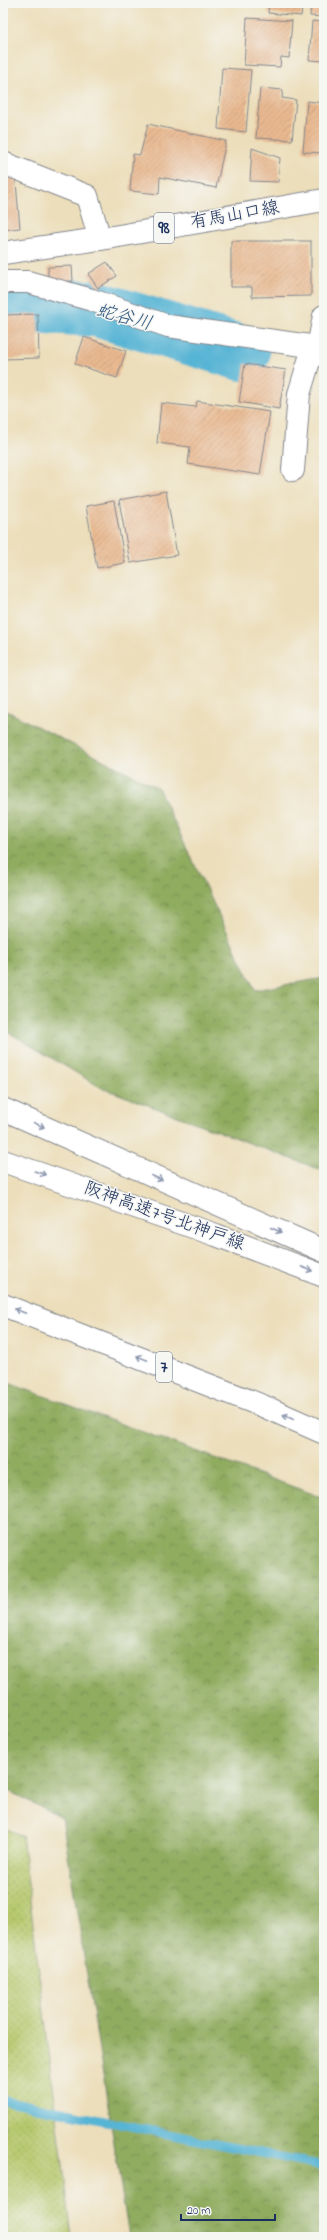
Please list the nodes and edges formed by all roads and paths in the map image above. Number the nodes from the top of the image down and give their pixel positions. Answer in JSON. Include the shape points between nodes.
{"nodes":[{"id":1,"x":3,"y":162,"type":"edge"},
{"id":2,"x":324,"y":200,"type":"edge"},
{"id":3,"x":100,"y":239,"type":"junction"},
{"id":4,"x":3,"y":253,"type":"edge"},
{"id":5,"x":3,"y":282,"type":"edge"},
{"id":6,"x":324,"y":316,"type":"edge"},
{"id":7,"x":321,"y":348,"type":"edge"},
{"id":8,"x":293,"y":470,"type":"dead end"},
{"id":9,"x":3,"y":1109,"type":"edge"},
{"id":10,"x":3,"y":1161,"type":"edge"},
{"id":11,"x":324,"y":1251,"type":"edge"},
{"id":12,"x":324,"y":1276,"type":"edge"},
{"id":13,"x":3,"y":1305,"type":"edge"},
{"id":14,"x":324,"y":1433,"type":"edge"}],
"edges":[{"from":1,"to":3,"type":"main road","via":[[87,196]]},
{"from":2,"to":3,"type":"main road","name":"有馬山口線","number":"98"},
{"from":3,"to":4,"type":"main road","name":"有馬山口線","number":"98"},
{"from":5,"to":7,"type":"main road","via":[[28,282],[92,300],[168,326]]},
{"from":6,"to":7,"type":"main road"},
{"from":7,"to":8,"type":"main road","via":[[309,361],[299,394]]},
{"from":9,"to":11,"type":"main road","one_way":true},
{"from":10,"to":12,"type":"main road","name":"阪神高速7号北神戸線","one_way":true,"via":[[216,1235]]},
{"from":14,"to":13,"type":"main road","number":"7","one_way":true,"via":[[263,1406]]}]}
